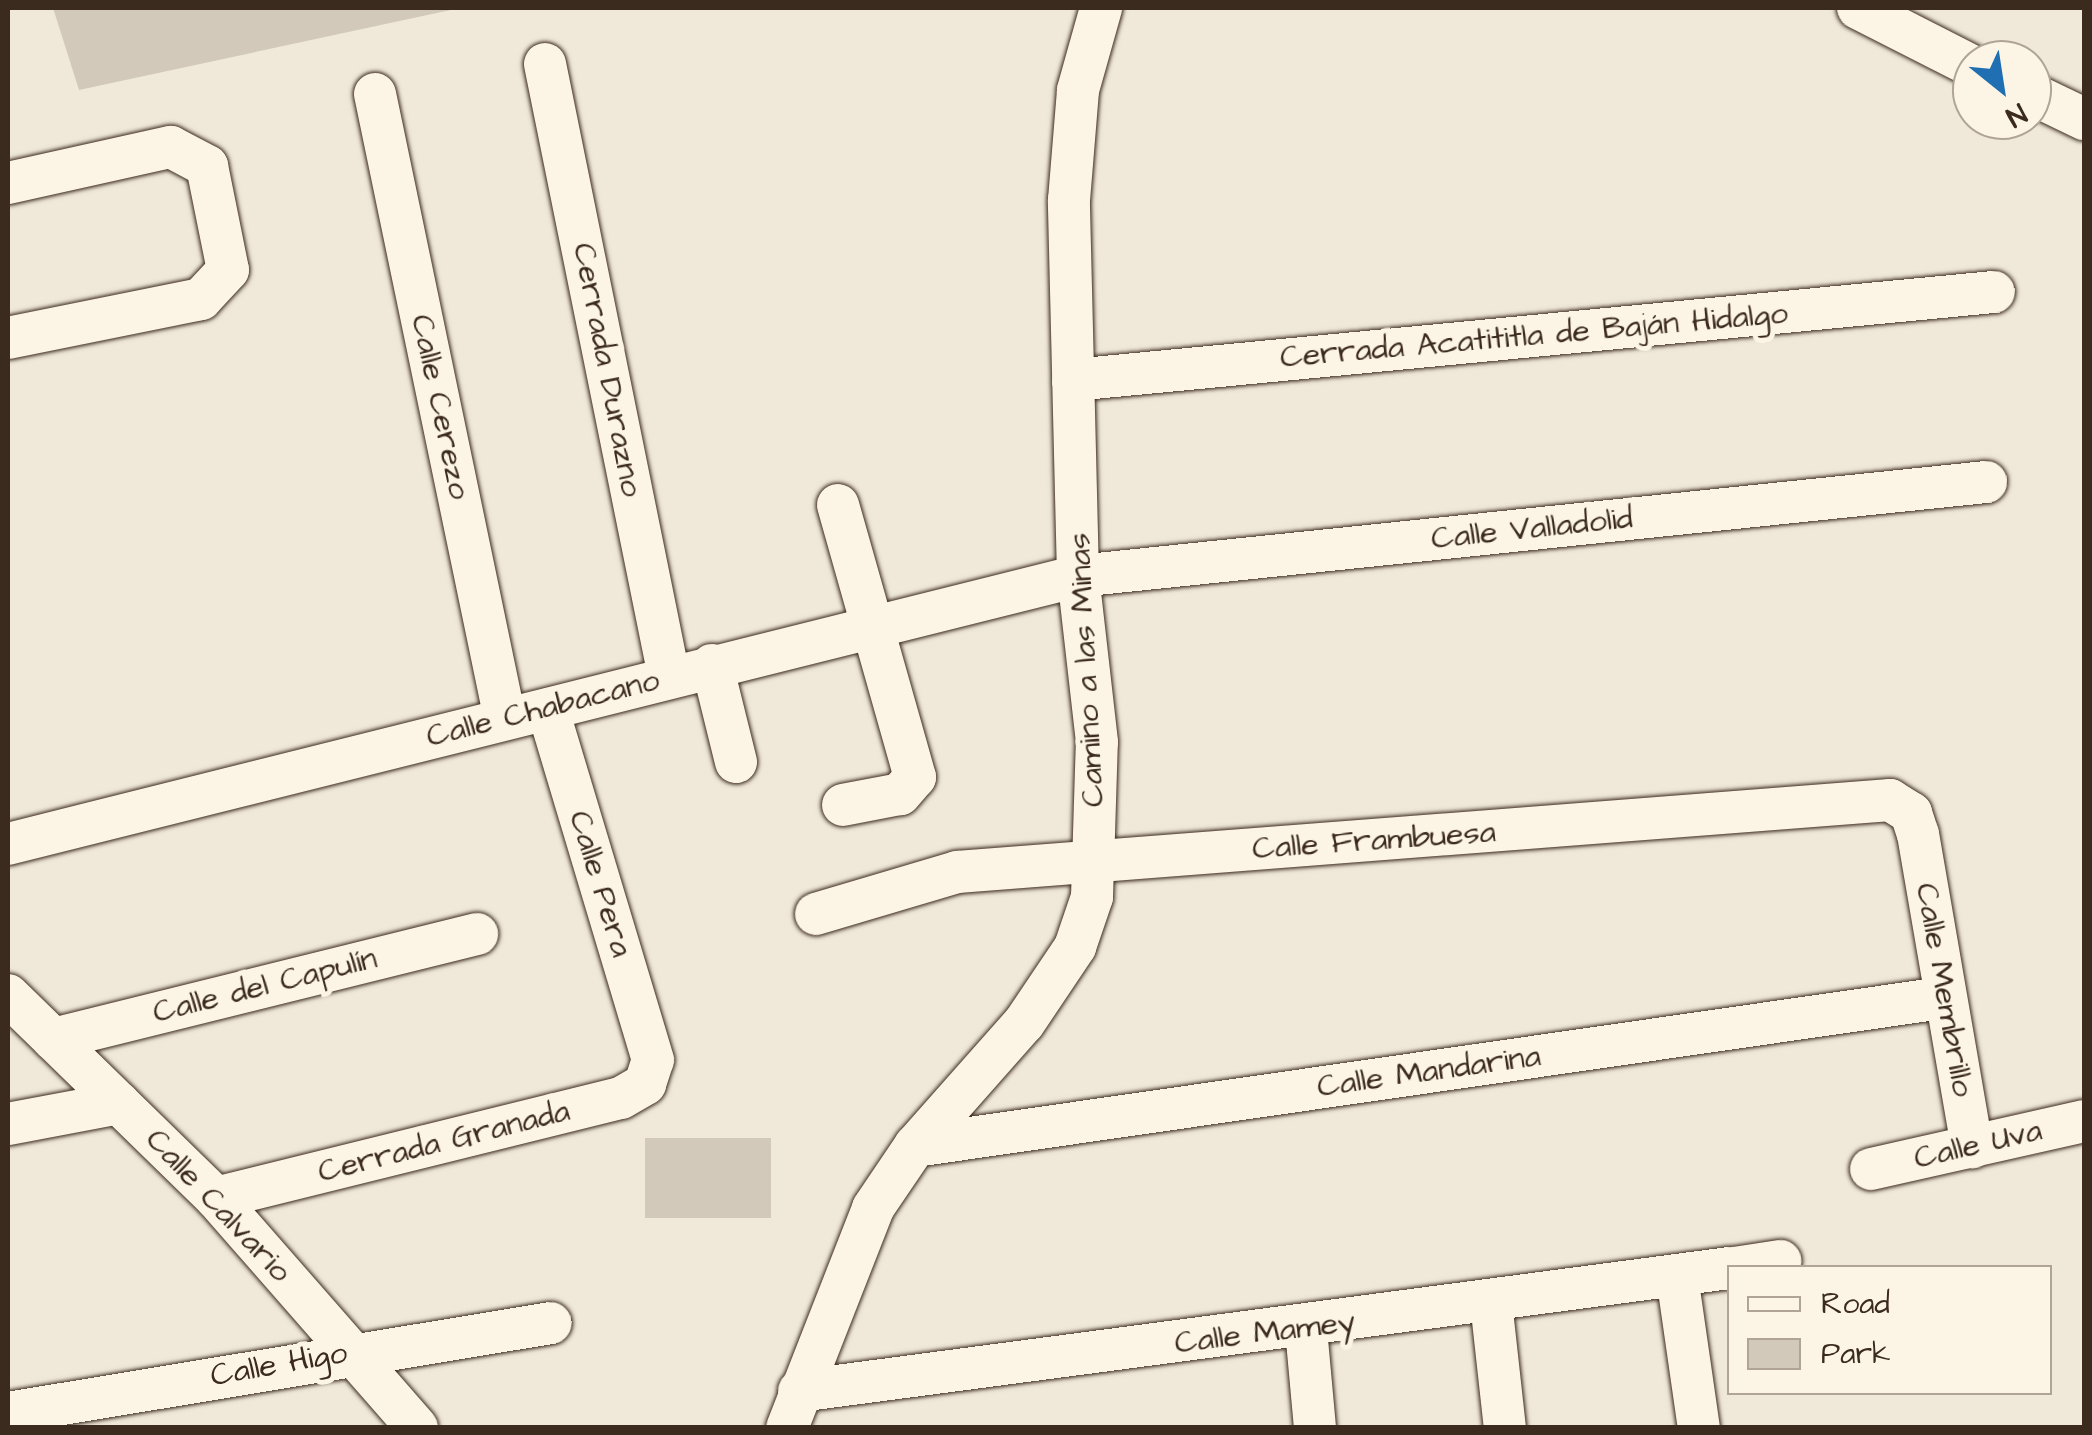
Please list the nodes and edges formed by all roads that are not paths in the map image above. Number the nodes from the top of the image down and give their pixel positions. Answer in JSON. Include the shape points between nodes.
{"nodes":[{"id":1,"x":1101,"y":8,"type":"edge"},
{"id":2,"x":1858,"y":8,"type":"edge"},
{"id":3,"x":1952,"y":56,"type":"edge"},
{"id":4,"x":544,"y":64,"type":"dead end"},
{"id":5,"x":375,"y":94,"type":"dead end"},
{"id":6,"x":2052,"y":104,"type":"edge"},
{"id":7,"x":2084,"y":119,"type":"edge"},
{"id":8,"x":8,"y":183,"type":"edge"},
{"id":9,"x":1994,"y":292,"type":"dead end"},
{"id":10,"x":8,"y":338,"type":"edge"},
{"id":11,"x":1073,"y":380,"type":"junction"},
{"id":12,"x":1986,"y":482,"type":"dead end"},
{"id":13,"x":838,"y":504,"type":"dead end"},
{"id":14,"x":1078,"y":576,"type":"junction"},
{"id":15,"x":870,"y":626,"type":"junction"},
{"id":16,"x":712,"y":665,"type":"junction"},
{"id":17,"x":669,"y":676,"type":"junction"},
{"id":18,"x":548,"y":708,"type":"junction"},
{"id":19,"x":504,"y":720,"type":"junction"},
{"id":20,"x":736,"y":762,"type":"dead end"},
{"id":21,"x":843,"y":805,"type":"dead end"},
{"id":22,"x":1918,"y":834,"type":"joint"},
{"id":23,"x":8,"y":844,"type":"edge"},
{"id":24,"x":1095,"y":860,"type":"junction"},
{"id":25,"x":816,"y":914,"type":"dead end"},
{"id":26,"x":477,"y":934,"type":"dead end"},
{"id":27,"x":8,"y":996,"type":"edge"},
{"id":28,"x":1942,"y":998,"type":"junction"},
{"id":29,"x":53,"y":1039,"type":"junction"},
{"id":30,"x":653,"y":1060,"type":"joint"},
{"id":31,"x":119,"y":1102,"type":"junction"},
{"id":32,"x":2084,"y":1122,"type":"edge"},
{"id":33,"x":8,"y":1124,"type":"edge"},
{"id":34,"x":915,"y":1146,"type":"junction"},
{"id":35,"x":1972,"y":1147,"type":"junction"},
{"id":36,"x":1871,"y":1170,"type":"dead end"},
{"id":37,"x":216,"y":1198,"type":"junction"},
{"id":38,"x":1780,"y":1261,"type":"dead end"},
{"id":39,"x":1753,"y":1265,"type":"edge"},
{"id":40,"x":1727,"y":1269,"type":"edge"},
{"id":41,"x":1677,"y":1276,"type":"junction"},
{"id":42,"x":1490,"y":1302,"type":"junction"},
{"id":43,"x":551,"y":1322,"type":"dead end"},
{"id":44,"x":1306,"y":1329,"type":"junction"},
{"id":45,"x":350,"y":1352,"type":"junction"},
{"id":46,"x":793,"y":1409,"type":"edge"},
{"id":47,"x":8,"y":1413,"type":"edge"},
{"id":48,"x":418,"y":1428,"type":"edge"},
{"id":49,"x":1315,"y":1428,"type":"edge"},
{"id":50,"x":1504,"y":1428,"type":"edge"},
{"id":51,"x":1699,"y":1428,"type":"edge"}],
"edges":[{"from":1,"to":11,"type":"street","name":"Camino a las Minas","via":[[1078,90],[1069,200]]},
{"from":2,"to":3,"type":"street"},
{"from":4,"to":17,"type":"street","name":"Cerrada Durazno"},
{"from":5,"to":19,"type":"street","name":"Calle Cerezo"},
{"from":6,"to":7,"type":"street"},
{"from":8,"to":10,"type":"street","via":[[171,147],[207,166],[228,270],[200,299]]},
{"from":9,"to":11,"type":"street","name":"Cerrada Acatititla de Baján Hidalgo"},
{"from":11,"to":14,"type":"street","name":"Camino a las Minas"},
{"from":12,"to":14,"type":"street","name":"Calle Valladolid"},
{"from":13,"to":15,"type":"street"},
{"from":14,"to":15,"type":"street","name":"Calle Chabacano"},
{"from":14,"to":24,"type":"street","name":"Camino a las Minas","via":[[1097,742]]},
{"from":15,"to":16,"type":"street","name":"Calle Chabacano"},
{"from":15,"to":21,"type":"street","via":[[914,776],[900,794]]},
{"from":16,"to":17,"type":"street","name":"Calle Chabacano"},
{"from":16,"to":20,"type":"street"},
{"from":17,"to":18,"type":"street","name":"Calle Chabacano"},
{"from":18,"to":19,"type":"street","name":"Calle Chabacano"},
{"from":18,"to":30,"type":"street","name":"Calle Pera"},
{"from":19,"to":23,"type":"street","name":"Calle Chabacano"},
{"from":22,"to":24,"type":"street","name":"Calle Frambuesa","via":[[1911,813],[1890,800]]},
{"from":22,"to":28,"type":"street","name":"Calle Membrillo"},
{"from":24,"to":25,"type":"street","name":"Calle Frambuesa","via":[[956,872]]},
{"from":24,"to":34,"type":"street","name":"Camino a las Minas","via":[[1092,898],[1074,946],[1024,1023]]},
{"from":26,"to":29,"type":"street","name":"Calle del Capulín"},
{"from":27,"to":29,"type":"street","name":"Calle Calvario"},
{"from":28,"to":34,"type":"street","name":"Calle Mandarina"},
{"from":28,"to":35,"type":"street","name":"Calle Membrillo"},
{"from":29,"to":31,"type":"street","name":"Calle Calvario"},
{"from":30,"to":37,"type":"street","name":"Cerrada Granada","via":[[645,1084],[621,1098]]},
{"from":31,"to":33,"type":"street"},
{"from":31,"to":37,"type":"street","name":"Calle Calvario"},
{"from":32,"to":35,"type":"street","name":"Calle Uva"},
{"from":34,"to":46,"type":"street","name":"Camino a las Minas","via":[[874,1208]]},
{"from":35,"to":36,"type":"street","name":"Calle Uva"},
{"from":37,"to":45,"type":"street","name":"Calle Calvario"},
{"from":38,"to":39,"type":"street","name":"Calle Mamey"},
{"from":40,"to":41,"type":"street","name":"Calle Mamey"},
{"from":41,"to":42,"type":"street","name":"Calle Mamey"},
{"from":41,"to":51,"type":"street"},
{"from":42,"to":44,"type":"street","name":"Calle Mamey"},
{"from":42,"to":50,"type":"street"},
{"from":43,"to":45,"type":"street","name":"Calle Higo"},
{"from":44,"to":46,"type":"street","name":"Calle Mamey"},
{"from":44,"to":49,"type":"street"},
{"from":45,"to":47,"type":"street","name":"Calle Higo"},
{"from":45,"to":48,"type":"street","name":"Calle Calvario"}]}
